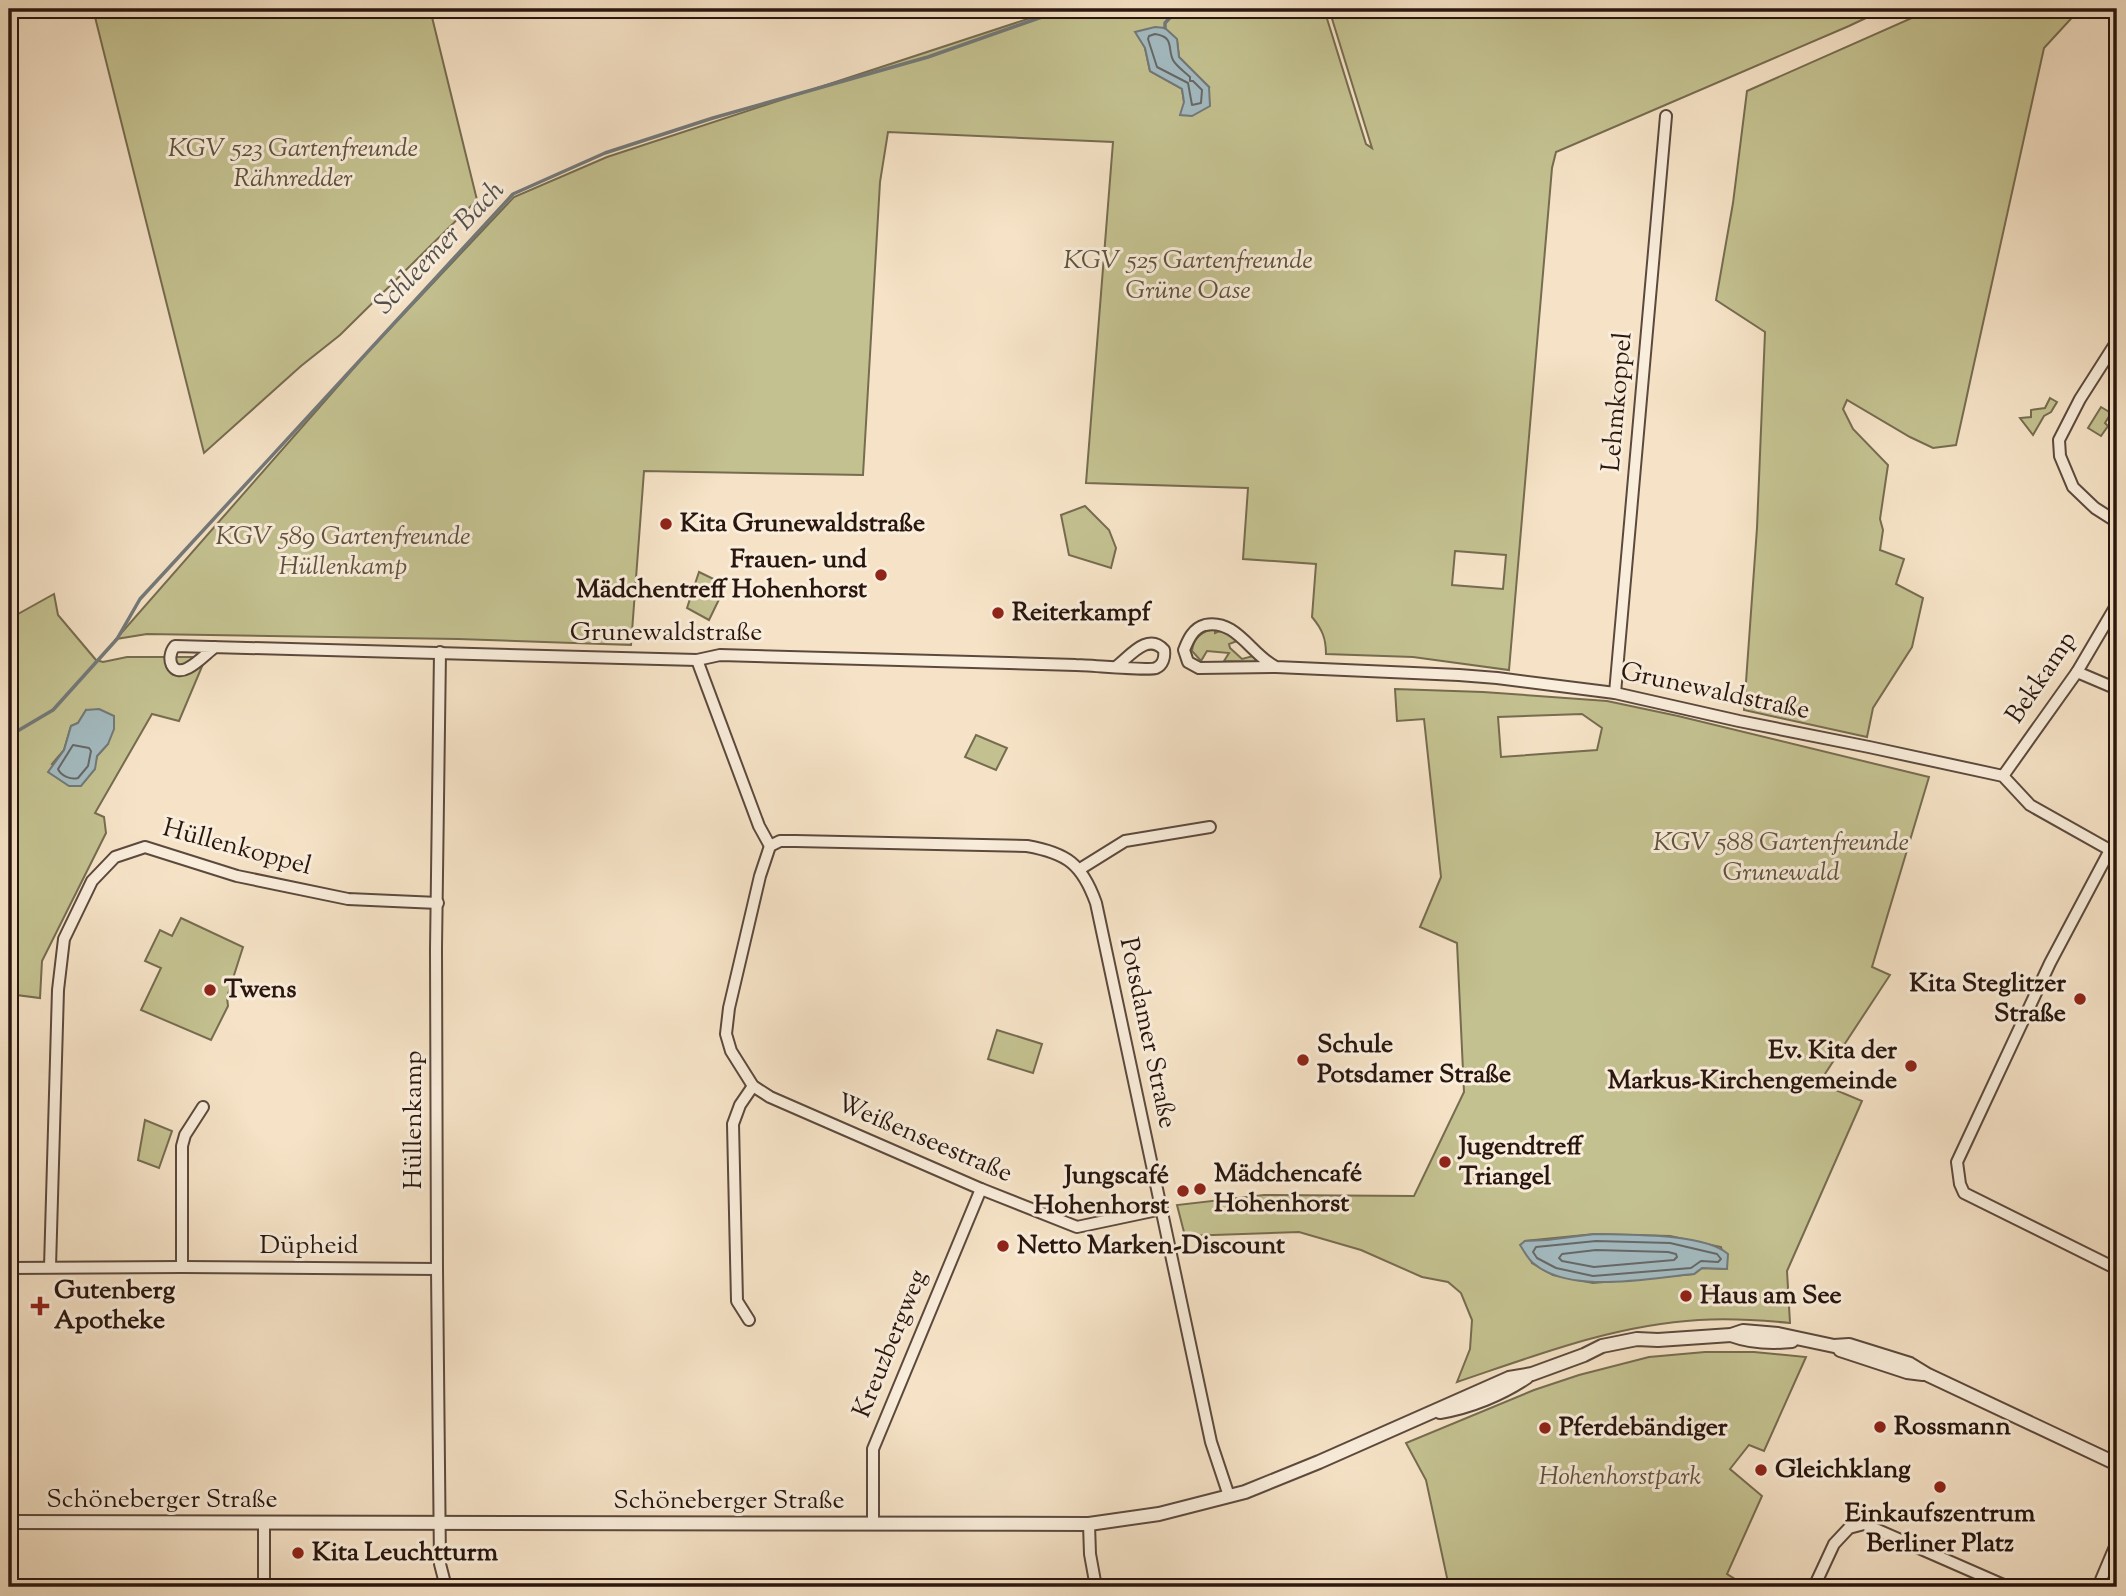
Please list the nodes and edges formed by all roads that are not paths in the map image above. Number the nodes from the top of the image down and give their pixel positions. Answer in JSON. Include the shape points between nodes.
{"nodes":[{"id":1,"x":1667,"y":116,"type":"dead end"},
{"id":2,"x":2117,"y":341,"type":"edge"},
{"id":3,"x":2117,"y":522,"type":"edge"},
{"id":4,"x":2117,"y":604,"type":"edge"},
{"id":5,"x":215,"y":647,"type":"dead end"},
{"id":6,"x":440,"y":652,"type":"junction"},
{"id":7,"x":697,"y":660,"type":"junction"},
{"id":8,"x":1117,"y":666,"type":"dead end"},
{"id":9,"x":1276,"y":667,"type":"junction"},
{"id":10,"x":2077,"y":672,"type":"junction"},
{"id":11,"x":2117,"y":689,"type":"edge"},
{"id":12,"x":1615,"y":693,"type":"junction"},
{"id":13,"x":2003,"y":776,"type":"junction"},
{"id":14,"x":1210,"y":827,"type":"dead end"},
{"id":15,"x":770,"y":846,"type":"junction"},
{"id":16,"x":2114,"y":852,"type":"edge"},
{"id":17,"x":1080,"y":869,"type":"junction"},
{"id":18,"x":438,"y":903,"type":"junction"},
{"id":19,"x":753,"y":1086,"type":"junction"},
{"id":20,"x":203,"y":1107,"type":"dead end"},
{"id":21,"x":981,"y":1189,"type":"junction"},
{"id":22,"x":1162,"y":1209,"type":"junction"},
{"id":23,"x":50,"y":1267,"type":"junction"},
{"id":24,"x":182,"y":1267,"type":"junction"},
{"id":25,"x":9,"y":1268,"type":"edge"},
{"id":26,"x":437,"y":1269,"type":"junction"},
{"id":27,"x":2117,"y":1269,"type":"edge"},
{"id":28,"x":749,"y":1320,"type":"dead end"},
{"id":29,"x":2117,"y":1453,"type":"edge"},
{"id":30,"x":2104,"y":1457,"type":"junction"},
{"id":31,"x":2117,"y":1464,"type":"edge"},
{"id":32,"x":1229,"y":1496,"type":"junction"},
{"id":33,"x":9,"y":1522,"type":"edge"},
{"id":34,"x":264,"y":1523,"type":"junction"},
{"id":35,"x":440,"y":1523,"type":"junction"},
{"id":36,"x":873,"y":1524,"type":"junction"},
{"id":37,"x":1089,"y":1524,"type":"junction"},
{"id":38,"x":2117,"y":1542,"type":"edge"},
{"id":39,"x":264,"y":1587,"type":"edge"},
{"id":40,"x":446,"y":1587,"type":"edge"},
{"id":41,"x":1096,"y":1587,"type":"edge"},
{"id":42,"x":1814,"y":1587,"type":"edge"},
{"id":43,"x":2008,"y":1587,"type":"edge"},
{"id":44,"x":2098,"y":1587,"type":"edge"}],
"edges":[{"from":1,"to":12,"type":"street","name":"Lehmkoppel"},
{"from":2,"to":3,"type":"street","via":[[2059,440],[2060,457],[2073,486]]},
{"from":4,"to":10,"type":"street","name":"Bekkamp"},
{"from":5,"to":6,"type":"street","name":"Grunewaldstraße"},
{"from":6,"to":7,"type":"street","name":"Grunewaldstraße"},
{"from":6,"to":18,"type":"street","name":"Hüllenkamp"},
{"from":7,"to":8,"type":"street","name":"Grunewaldstraße","via":[[720,655]]},
{"from":7,"to":15,"type":"street"},
{"from":9,"to":9,"type":"street","name":"Grunewaldstraße","via":[[1222,625],[1196,629],[1185,650],[1188,662],[1199,668]]},
{"from":9,"to":12,"type":"street","name":"Grunewaldstraße","via":[[1497,678]]},
{"from":10,"to":11,"type":"street"},
{"from":10,"to":13,"type":"street","name":"Bekkamp"},
{"from":12,"to":13,"type":"street","name":"Grunewaldstraße"},
{"from":13,"to":16,"type":"street","via":[[2030,805]]},
{"from":14,"to":17,"type":"street","via":[[1125,841]]},
{"from":15,"to":17,"type":"street","via":[[780,841],[1027,846],[1062,855]]},
{"from":15,"to":19,"type":"street","name":"Weißenseestraße","via":[[726,1034]]},
{"from":16,"to":27,"type":"street","via":[[2050,963],[1957,1162],[1964,1193]]},
{"from":17,"to":22,"type":"street","name":"Potsdamer Straße","via":[[1096,902]]},
{"from":18,"to":23,"type":"street","name":"Hüllenkoppel","via":[[348,900],[237,876],[145,847],[115,857],[92,881],[64,939],[58,990]]},
{"from":18,"to":26,"type":"street","name":"Hüllenkamp"},
{"from":19,"to":21,"type":"street","name":"Weißenseestraße"},
{"from":19,"to":28,"type":"street","via":[[733,1124],[737,1301]]},
{"from":20,"to":24,"type":"street","via":[[182,1146]]},
{"from":21,"to":22,"type":"street","name":"Weißenseestraße","via":[[1077,1227]]},
{"from":21,"to":36,"type":"street","name":"Kreuzbergweg","via":[[873,1449]]},
{"from":22,"to":32,"type":"street","name":"Potsdamer Straße","via":[[1212,1441]]},
{"from":23,"to":24,"type":"street","name":"Düpheid"},
{"from":23,"to":25,"type":"street","name":"Düpheid"},
{"from":24,"to":26,"type":"street","name":"Düpheid"},
{"from":26,"to":35,"type":"street","name":"Hüllenkamp"},
{"from":29,"to":30,"type":"street"},
{"from":30,"to":31,"type":"street","name":"Schöneberger Straße"},
{"from":30,"to":32,"type":"street","name":"Schöneberger Straße","via":[[1928,1375],[1834,1346],[1703,1335],[1584,1355],[1509,1378]]},
{"from":32,"to":37,"type":"street","name":"Schöneberger Straße","via":[[1159,1514]]},
{"from":33,"to":34,"type":"street","name":"Schöneberger Straße"},
{"from":34,"to":35,"type":"street","name":"Schöneberger Straße"},
{"from":34,"to":39,"type":"street"},
{"from":35,"to":36,"type":"street","name":"Schöneberger Straße"},
{"from":35,"to":40,"type":"street","name":"Hüllenkamp","via":[[440,1564]]},
{"from":36,"to":37,"type":"street","name":"Schöneberger Straße"},
{"from":37,"to":41,"type":"street"},
{"from":38,"to":44,"type":"street"},
{"from":42,"to":43,"type":"street","via":[[1834,1544],[1849,1528],[1864,1524]]}]}
